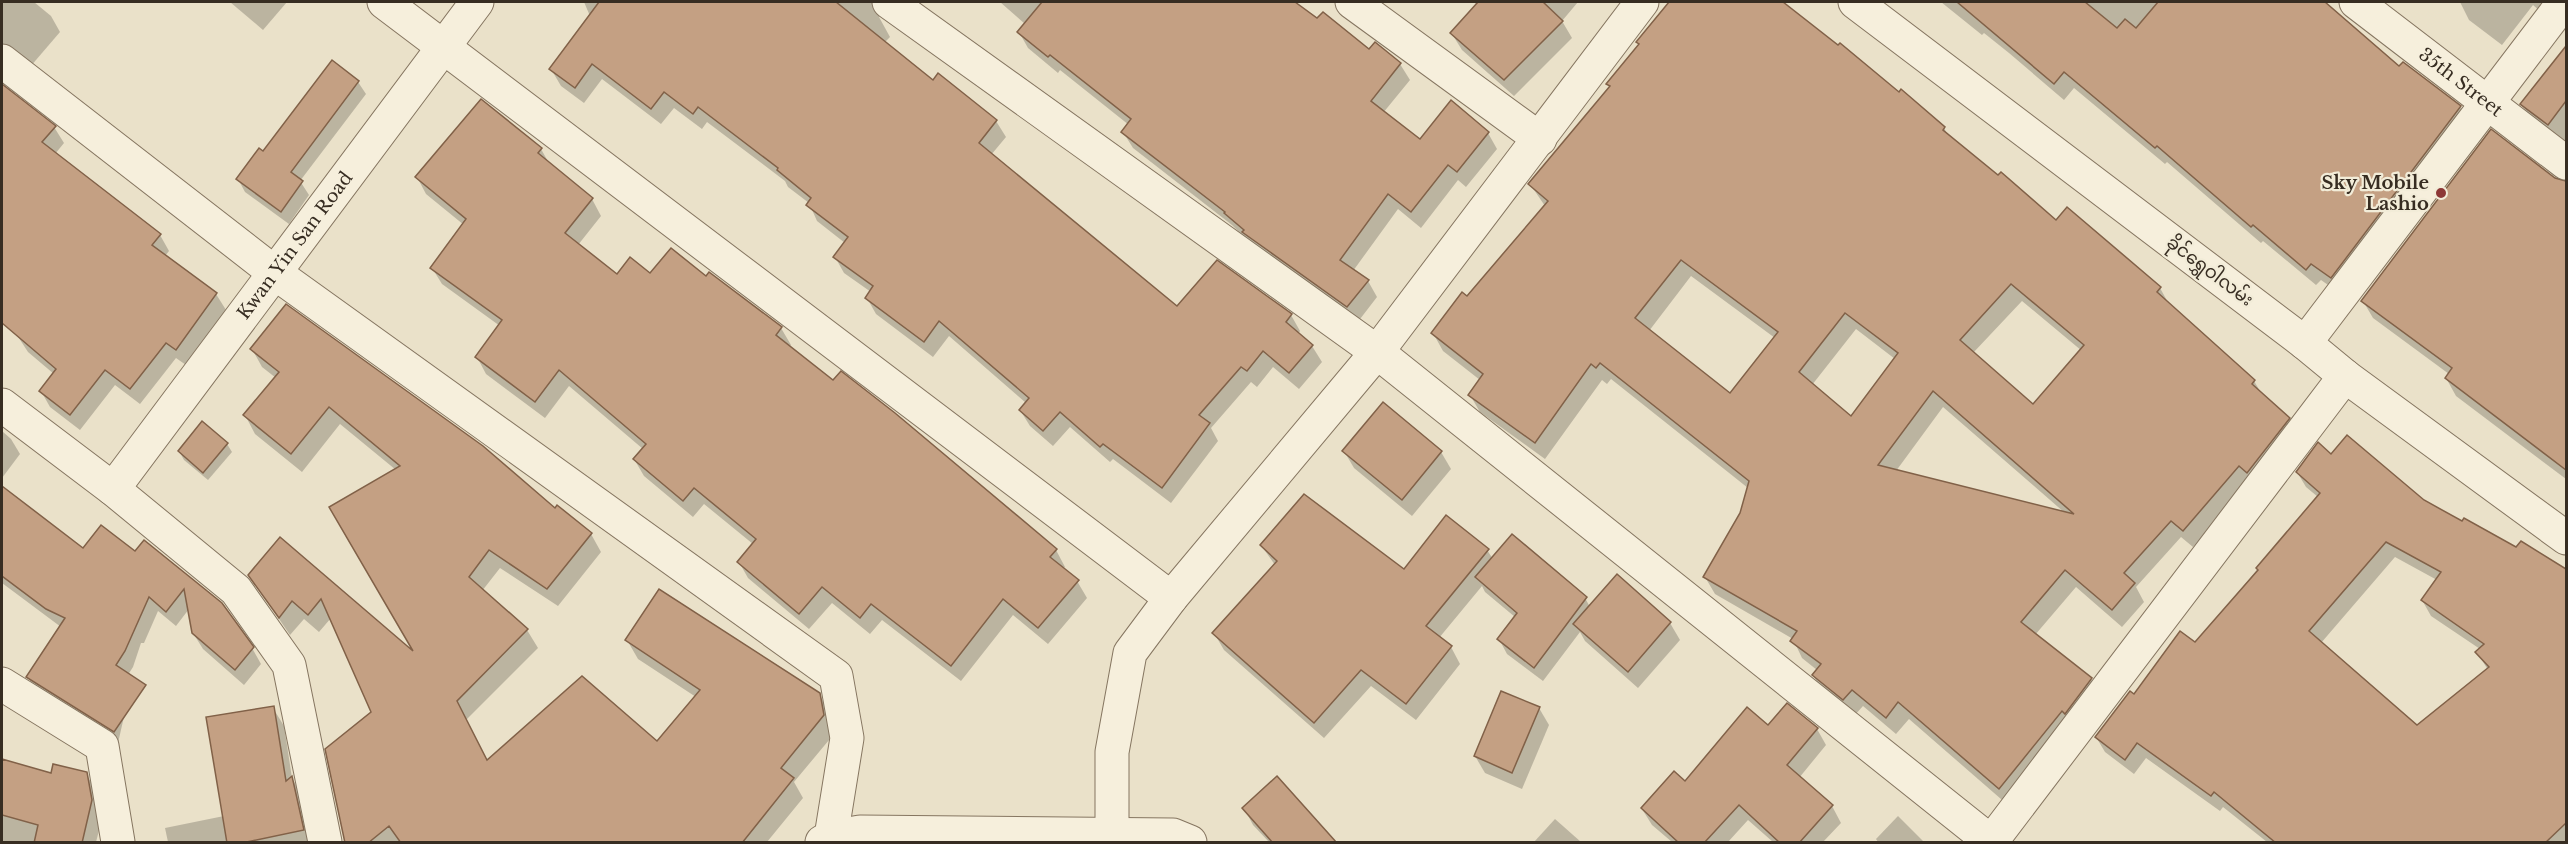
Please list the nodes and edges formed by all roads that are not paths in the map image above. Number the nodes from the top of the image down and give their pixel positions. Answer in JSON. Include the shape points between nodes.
{"nodes":[{"id":1,"x":384,"y":2,"type":"edge"},
{"id":2,"x":477,"y":2,"type":"edge"},
{"id":3,"x":889,"y":2,"type":"edge"},
{"id":4,"x":1352,"y":2,"type":"edge"},
{"id":5,"x":1642,"y":2,"type":"edge"},
{"id":6,"x":1855,"y":2,"type":"edge"},
{"id":7,"x":2356,"y":2,"type":"edge"},
{"id":8,"x":2564,"y":2,"type":"edge"},
{"id":9,"x":443,"y":47,"type":"junction"},
{"id":10,"x":2,"y":61,"type":"edge"},
{"id":11,"x":2487,"y":104,"type":"junction"},
{"id":12,"x":1540,"y":139,"type":"junction"},
{"id":13,"x":2566,"y":163,"type":"edge"},
{"id":14,"x":275,"y":273,"type":"junction"},
{"id":15,"x":2305,"y":344,"type":"junction"},
{"id":16,"x":1377,"y":352,"type":"junction"},
{"id":17,"x":2344,"y":376,"type":"junction"},
{"id":18,"x":2,"y":405,"type":"edge"},
{"id":19,"x":114,"y":489,"type":"junction"},
{"id":20,"x":2566,"y":538,"type":"edge"},
{"id":21,"x":1171,"y":598,"type":"junction"},
{"id":22,"x":2,"y":684,"type":"edge"},
{"id":23,"x":1112,"y":834,"type":"junction"},
{"id":24,"x":827,"y":840,"type":"edge"},
{"id":25,"x":1991,"y":842,"type":"edge"},
{"id":26,"x":118,"y":843,"type":"edge"},
{"id":27,"x":325,"y":843,"type":"edge"},
{"id":28,"x":1190,"y":843,"type":"edge"}],
"edges":[{"from":1,"to":9,"type":"street"},
{"from":2,"to":9,"type":"street","name":"Kwan Yin San Road"},
{"from":3,"to":16,"type":"street"},
{"from":4,"to":12,"type":"street"},
{"from":5,"to":12,"type":"street"},
{"from":6,"to":15,"type":"street","name":"ခိုင်ရွှေဝါလမ်း"},
{"from":7,"to":11,"type":"street","name":"35th Street"},
{"from":8,"to":11,"type":"street"},
{"from":9,"to":14,"type":"street","name":"Kwan Yin San Road"},
{"from":9,"to":21,"type":"street"},
{"from":10,"to":14,"type":"street"},
{"from":11,"to":13,"type":"street","name":"35th Street"},
{"from":11,"to":15,"type":"street"},
{"from":12,"to":16,"type":"street"},
{"from":14,"to":19,"type":"street","name":"Kwan Yin San Road"},
{"from":14,"to":24,"type":"street","via":[[836,676],[847,738]]},
{"from":15,"to":17,"type":"street","name":"ခိုင်ရွှေဝါလမ်း"},
{"from":16,"to":21,"type":"street"},
{"from":16,"to":25,"type":"street"},
{"from":17,"to":20,"type":"street","name":"ခိုင်ရွှေဝါလမ်း"},
{"from":17,"to":25,"type":"street"},
{"from":18,"to":19,"type":"street"},
{"from":19,"to":27,"type":"street","via":[[236,591],[288,665]]},
{"from":21,"to":23,"type":"street","via":[[1130,653],[1112,752]]},
{"from":22,"to":26,"type":"street","via":[[102,746]]},
{"from":23,"to":24,"type":"street","via":[[860,832]]},
{"from":23,"to":28,"type":"street","via":[[1173,835]]}]}
